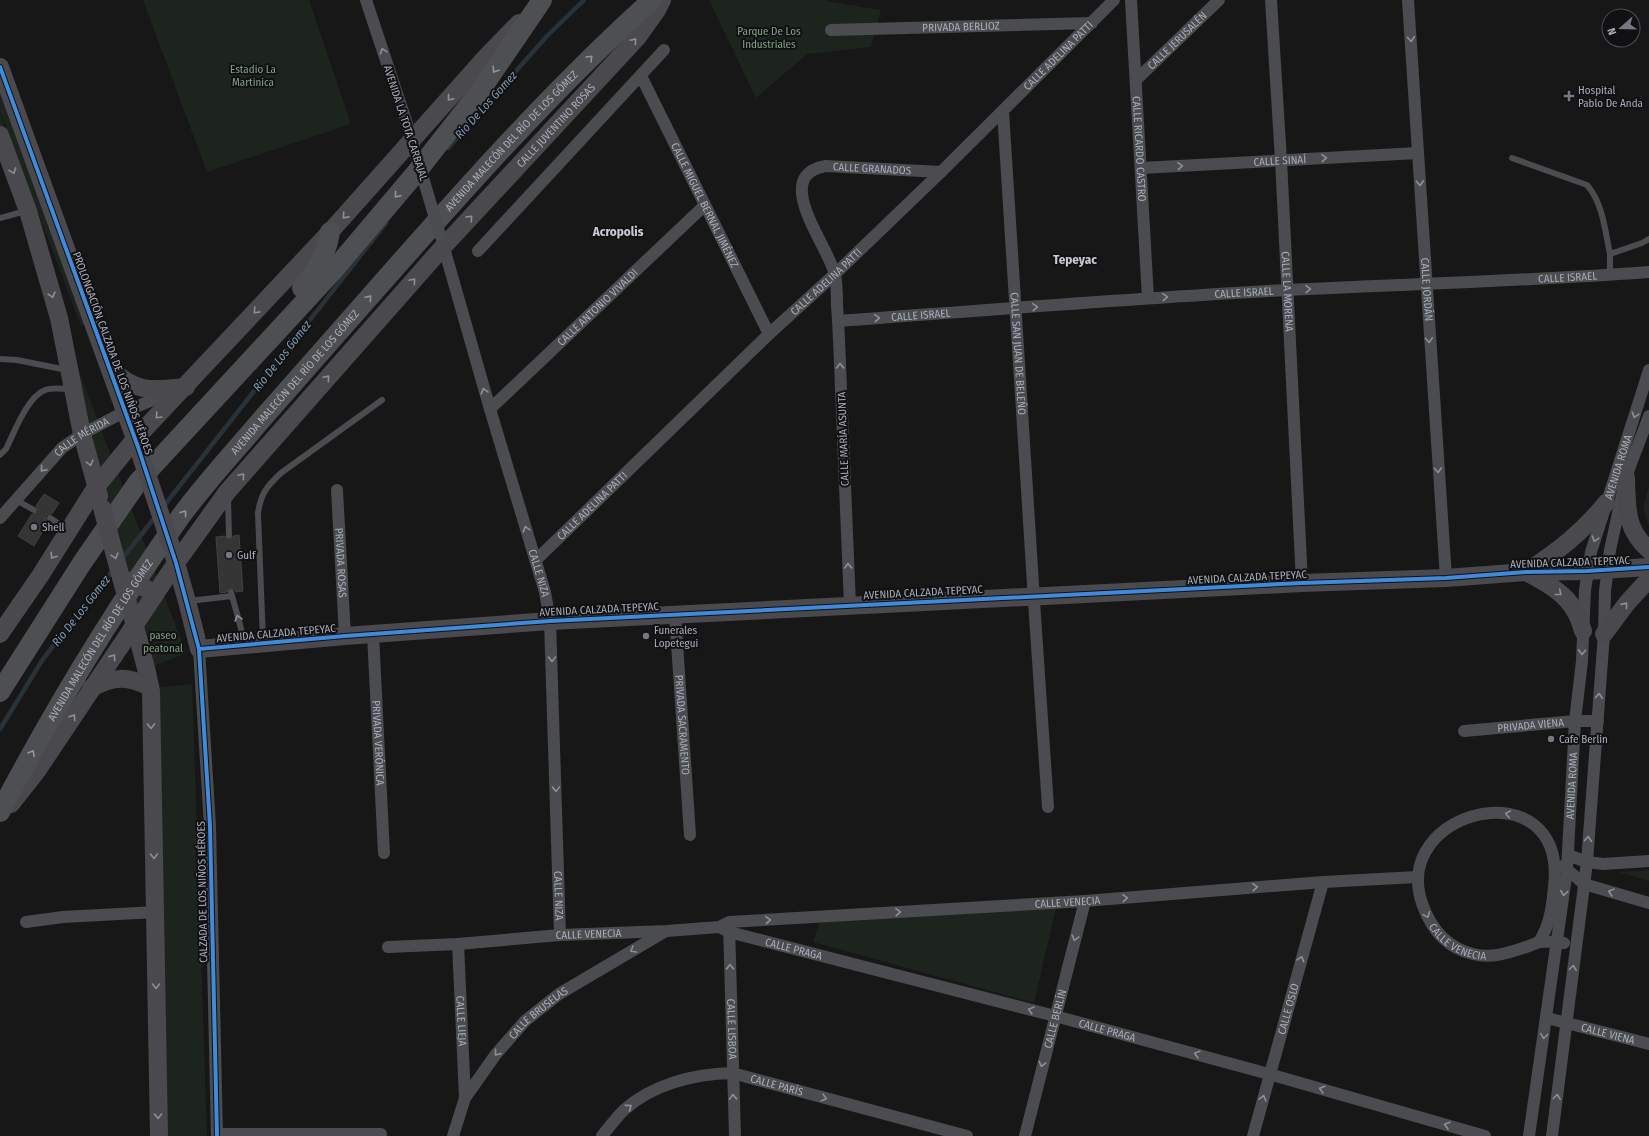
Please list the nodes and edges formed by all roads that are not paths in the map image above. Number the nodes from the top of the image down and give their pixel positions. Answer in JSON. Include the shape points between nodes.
{"nodes":[{"id":1,"x":366,"y":0,"type":"edge"},
{"id":2,"x":652,"y":0,"type":"edge"},
{"id":3,"x":662,"y":0,"type":"edge"},
{"id":4,"x":1114,"y":0,"type":"edge"},
{"id":5,"x":1131,"y":0,"type":"edge"},
{"id":6,"x":1219,"y":0,"type":"edge"},
{"id":7,"x":1271,"y":0,"type":"edge"},
{"id":8,"x":1408,"y":0,"type":"edge"},
{"id":9,"x":541,"y":1,"type":"edge"},
{"id":10,"x":1092,"y":23,"type":"junction"},
{"id":11,"x":831,"y":30,"type":"dead end"},
{"id":12,"x":664,"y":50,"type":"dead end"},
{"id":13,"x":0,"y":67,"type":"edge"},
{"id":14,"x":640,"y":76,"type":"junction"},
{"id":15,"x":1136,"y":80,"type":"junction"},
{"id":16,"x":1003,"y":111,"type":"junction"},
{"id":17,"x":0,"y":135,"type":"edge"},
{"id":18,"x":414,"y":147,"type":"junction"},
{"id":19,"x":1418,"y":153,"type":"junction"},
{"id":20,"x":1512,"y":158,"type":"dead end"},
{"id":21,"x":1281,"y":160,"type":"junction"},
{"id":22,"x":1141,"y":168,"type":"junction"},
{"id":23,"x":941,"y":172,"type":"junction"},
{"id":24,"x":704,"y":206,"type":"junction"},
{"id":25,"x":28,"y":211,"type":"junction"},
{"id":26,"x":0,"y":218,"type":"edge"},
{"id":27,"x":330,"y":232,"type":"junction"},
{"id":28,"x":1649,"y":238,"type":"edge"},
{"id":29,"x":442,"y":241,"type":"junction"},
{"id":30,"x":478,"y":251,"type":"dead end"},
{"id":31,"x":1610,"y":254,"type":"junction"},
{"id":32,"x":1649,"y":272,"type":"edge"},
{"id":33,"x":835,"y":274,"type":"junction"},
{"id":34,"x":1610,"y":275,"type":"junction"},
{"id":35,"x":1426,"y":285,"type":"junction"},
{"id":36,"x":1288,"y":290,"type":"junction"},
{"id":37,"x":1148,"y":298,"type":"junction"},
{"id":38,"x":1016,"y":308,"type":"junction"},
{"id":39,"x":838,"y":321,"type":"junction"},
{"id":40,"x":769,"y":334,"type":"junction"},
{"id":41,"x":0,"y":359,"type":"edge"},
{"id":42,"x":111,"y":369,"type":"junction"},
{"id":43,"x":70,"y":371,"type":"junction"},
{"id":44,"x":1648,"y":375,"type":"edge"},
{"id":45,"x":186,"y":387,"type":"junction"},
{"id":46,"x":74,"y":389,"type":"junction"},
{"id":47,"x":382,"y":400,"type":"dead end"},
{"id":48,"x":490,"y":409,"type":"junction"},
{"id":49,"x":126,"y":410,"type":"junction"},
{"id":50,"x":1649,"y":416,"type":"edge"},
{"id":51,"x":82,"y":434,"type":"junction"},
{"id":52,"x":137,"y":443,"type":"junction"},
{"id":53,"x":0,"y":455,"type":"edge"},
{"id":54,"x":1626,"y":477,"type":"junction"},
{"id":55,"x":138,"y":482,"type":"junction"},
{"id":56,"x":96,"y":487,"type":"junction"},
{"id":57,"x":337,"y":490,"type":"dead end"},
{"id":58,"x":227,"y":492,"type":"junction"},
{"id":59,"x":16,"y":500,"type":"junction"},
{"id":60,"x":1606,"y":503,"type":"junction"},
{"id":61,"x":34,"y":510,"type":"dead end"},
{"id":62,"x":0,"y":518,"type":"edge"},
{"id":63,"x":50,"y":518,"type":"dead end"},
{"id":64,"x":69,"y":531,"type":"junction"},
{"id":65,"x":229,"y":536,"type":"dead end"},
{"id":66,"x":1649,"y":550,"type":"edge"},
{"id":67,"x":536,"y":560,"type":"junction"},
{"id":68,"x":82,"y":562,"type":"junction"},
{"id":69,"x":176,"y":563,"type":"junction"},
{"id":70,"x":1649,"y":567,"type":"edge"},
{"id":71,"x":1608,"y":570,"type":"junction"},
{"id":72,"x":1587,"y":571,"type":"junction"},
{"id":73,"x":1526,"y":572,"type":"junction"},
{"id":74,"x":121,"y":578,"type":"junction"},
{"id":75,"x":1446,"y":578,"type":"junction"},
{"id":76,"x":1649,"y":579,"type":"edge"},
{"id":77,"x":1302,"y":583,"type":"junction"},
{"id":78,"x":152,"y":590,"type":"junction"},
{"id":79,"x":1033,"y":596,"type":"junction"},
{"id":80,"x":187,"y":601,"type":"junction"},
{"id":81,"x":850,"y":605,"type":"junction"},
{"id":82,"x":675,"y":614,"type":"junction"},
{"id":83,"x":550,"y":620,"type":"junction"},
{"id":84,"x":135,"y":626,"type":"junction"},
{"id":85,"x":1583,"y":631,"type":"junction"},
{"id":86,"x":0,"y":634,"type":"edge"},
{"id":87,"x":373,"y":634,"type":"junction"},
{"id":88,"x":1604,"y":634,"type":"junction"},
{"id":89,"x":345,"y":636,"type":"junction"},
{"id":90,"x":264,"y":643,"type":"junction"},
{"id":91,"x":246,"y":644,"type":"junction"},
{"id":92,"x":199,"y":649,"type":"junction"},
{"id":93,"x":0,"y":666,"type":"edge"},
{"id":94,"x":150,"y":687,"type":"junction"},
{"id":95,"x":91,"y":688,"type":"junction"},
{"id":96,"x":0,"y":692,"type":"edge"},
{"id":97,"x":1575,"y":721,"type":"junction"},
{"id":98,"x":1598,"y":721,"type":"junction"},
{"id":99,"x":1464,"y":731,"type":"dead end"},
{"id":100,"x":1048,"y":807,"type":"dead end"},
{"id":101,"x":0,"y":812,"type":"edge"},
{"id":102,"x":0,"y":816,"type":"edge"},
{"id":103,"x":690,"y":835,"type":"dead end"},
{"id":104,"x":384,"y":853,"type":"dead end"},
{"id":105,"x":1568,"y":855,"type":"junction"},
{"id":106,"x":1554,"y":859,"type":"junction"},
{"id":107,"x":1649,"y":861,"type":"edge"},
{"id":108,"x":1587,"y":862,"type":"junction"},
{"id":109,"x":1567,"y":870,"type":"junction"},
{"id":110,"x":1417,"y":877,"type":"junction"},
{"id":111,"x":1323,"y":882,"type":"junction"},
{"id":112,"x":1584,"y":884,"type":"junction"},
{"id":113,"x":1085,"y":901,"type":"junction"},
{"id":114,"x":1649,"y":903,"type":"edge"},
{"id":115,"x":156,"y":912,"type":"junction"},
{"id":116,"x":26,"y":922,"type":"dead end"},
{"id":117,"x":726,"y":927,"type":"junction"},
{"id":118,"x":667,"y":931,"type":"junction"},
{"id":119,"x":560,"y":935,"type":"junction"},
{"id":120,"x":1540,"y":942,"type":"junction"},
{"id":121,"x":1558,"y":942,"type":"junction"},
{"id":122,"x":458,"y":944,"type":"junction"},
{"id":123,"x":1575,"y":944,"type":"junction"},
{"id":124,"x":388,"y":947,"type":"dead end"},
{"id":125,"x":1055,"y":1016,"type":"junction"},
{"id":126,"x":1547,"y":1018,"type":"junction"},
{"id":127,"x":1566,"y":1023,"type":"junction"},
{"id":128,"x":1649,"y":1044,"type":"edge"},
{"id":129,"x":732,"y":1073,"type":"junction"},
{"id":130,"x":1269,"y":1074,"type":"junction"},
{"id":131,"x":465,"y":1098,"type":"junction"},
{"id":132,"x":381,"y":1134,"type":"dead end"},
{"id":133,"x":217,"y":1135,"type":"edge"},
{"id":134,"x":159,"y":1136,"type":"edge"},
{"id":135,"x":453,"y":1136,"type":"edge"},
{"id":136,"x":602,"y":1136,"type":"edge"},
{"id":137,"x":735,"y":1136,"type":"edge"},
{"id":138,"x":966,"y":1136,"type":"edge"},
{"id":139,"x":1025,"y":1136,"type":"edge"},
{"id":140,"x":1253,"y":1136,"type":"edge"},
{"id":141,"x":1485,"y":1136,"type":"edge"},
{"id":142,"x":1529,"y":1136,"type":"edge"},
{"id":143,"x":1552,"y":1136,"type":"edge"}],
"edges":[{"from":18,"to":1,"type":"street","name":"AVENIDA LA TOTA CARBAJAL","one_way":true},
{"from":101,"to":2,"type":"main road","name":"AVENIDA MALECÓN DEL RÍO DE LOS GÓMEZ","one_way":true,"via":[[107,625],[187,509],[440,217],[559,89]]},
{"from":29,"to":3,"type":"street","name":"CALLE JUVENTINO ROSAS","one_way":true,"via":[[637,38]]},
{"from":4,"to":10,"type":"street","name":"CALLE ADELINA PATTI"},
{"from":5,"to":15,"type":"street","name":"CALLE RICARDO CASTRO"},
{"from":6,"to":15,"type":"street","name":"CALLE JERUSALÉN"},
{"from":7,"to":21,"type":"street","name":"CALLE LA MORENA"},
{"from":8,"to":19,"type":"street","name":"CALLE JORDÁN","one_way":true},
{"from":9,"to":18,"type":"street","one_way":true,"via":[[485,58]]},
{"from":9,"to":55,"type":"main road","one_way":true,"via":[[480,91],[415,174],[333,271]]},
{"from":10,"to":11,"type":"street","name":"PRIVADA BERLIOZ"},
{"from":10,"to":16,"type":"street","name":"CALLE ADELINA PATTI"},
{"from":12,"to":14,"type":"street"},
{"from":13,"to":42,"type":"street","name":"PROLONGACIÓN CALZADA DE LOS NIÑOS HÉROES"},
{"from":14,"to":24,"type":"street","name":"CALLE MIGUEL BERNAL JIMÉNEZ"},
{"from":14,"to":30,"type":"street"},
{"from":15,"to":22,"type":"street","name":"CALLE RICARDO CASTRO"},
{"from":16,"to":23,"type":"street","name":"CALLE ADELINA PATTI"},
{"from":16,"to":38,"type":"street","name":"CALLE SAN JUAN DE BELEÑO"},
{"from":17,"to":25,"type":"street","one_way":true},
{"from":18,"to":27,"type":"street","one_way":true},
{"from":18,"to":29,"type":"street","name":"AVENIDA LA TOTA CARBAJAL","bridge":true},
{"from":21,"to":19,"type":"street","name":"CALLE SINAÍ","one_way":true},
{"from":19,"to":35,"type":"street","name":"CALLE JORDÁN","one_way":true},
{"from":20,"to":31,"type":"lane","via":[[1587,185],[1595,194]]},
{"from":22,"to":21,"type":"street","name":"CALLE SINAÍ","one_way":true},
{"from":21,"to":36,"type":"street","name":"CALLE LA MORENA"},
{"from":22,"to":37,"type":"street","name":"CALLE RICARDO CASTRO"},
{"from":23,"to":33,"type":"street","name":"CALLE ADELINA PATTI"},
{"from":23,"to":33,"type":"street","name":"CALLE GRANADOS","via":[[826,166],[816,168],[806,175],[802,185],[807,215]]},
{"from":24,"to":40,"type":"street","name":"CALLE MIGUEL BERNAL JIMÉNEZ"},
{"from":24,"to":48,"type":"street","name":"CALLE ANTONIO VIVALDI"},
{"from":25,"to":26,"type":"lane"},
{"from":25,"to":43,"type":"street","one_way":true,"via":[[59,318]]},
{"from":27,"to":45,"type":"street","one_way":true},
{"from":27,"to":55,"type":"main road","via":[[324,256],[308,281],[154,452]]},
{"from":28,"to":31,"type":"lane"},
{"from":48,"to":29,"type":"street","name":"CALLE NIZA","one_way":true},
{"from":58,"to":29,"type":"street","name":"AVENIDA MALECÓN DEL RÍO DE LOS GÓMEZ","one_way":true},
{"from":31,"to":34,"type":"lane"},
{"from":32,"to":34,"type":"street","name":"CALLE ISRAEL"},
{"from":33,"to":39,"type":"street","name":"CALLE MARÍA ASUNTA"},
{"from":33,"to":40,"type":"street","name":"CALLE ADELINA PATTI"},
{"from":34,"to":35,"type":"street","name":"CALLE ISRAEL"},
{"from":36,"to":35,"type":"street","name":"CALLE ISRAEL","one_way":true},
{"from":35,"to":75,"type":"street","name":"CALLE JORDÁN","one_way":true},
{"from":37,"to":36,"type":"street","name":"CALLE ISRAEL","one_way":true},
{"from":36,"to":77,"type":"street","name":"CALLE LA MORENA"},
{"from":38,"to":37,"type":"street","name":"CALLE ISRAEL","one_way":true},
{"from":39,"to":38,"type":"street","name":"CALLE ISRAEL","one_way":true},
{"from":38,"to":79,"type":"street","name":"CALLE SAN JUAN DE BELEÑO"},
{"from":81,"to":39,"type":"street","name":"CALLE MARÍA ASUNTA","one_way":true},
{"from":40,"to":67,"type":"street","name":"CALLE ADELINA PATTI"},
{"from":41,"to":43,"type":"lane"},
{"from":42,"to":45,"type":"street","via":[[122,380],[142,388]]},
{"from":42,"to":49,"type":"street","name":"PROLONGACIÓN CALZADA DE LOS NIÑOS HÉROES"},
{"from":43,"to":46,"type":"street"},
{"from":44,"to":60,"type":"street","name":"AVENIDA ROMA","one_way":true},
{"from":45,"to":49,"type":"street","name":"CALLE MÉRIDA"},
{"from":45,"to":52,"type":"street","one_way":true},
{"from":46,"to":51,"type":"street"},
{"from":46,"to":53,"type":"lane","via":[[55,388],[45,390],[36,396],[28,405],[6,449]]},
{"from":47,"to":90,"type":"lane","via":[[281,473],[268,485],[260,498],[258,513]]},
{"from":67,"to":48,"type":"street","name":"CALLE NIZA","one_way":true},
{"from":49,"to":51,"type":"street","name":"CALLE MÉRIDA"},
{"from":49,"to":52,"type":"street","name":"PROLONGACIÓN CALZADA DE LOS NIÑOS HÉROES"},
{"from":50,"to":54,"type":"street","name":"AVENIDA ROMA"},
{"from":51,"to":56,"type":"street","one_way":true},
{"from":51,"to":59,"type":"street","name":"CALLE MÉRIDA","one_way":true,"via":[[62,448]]},
{"from":52,"to":56,"type":"street"},
{"from":52,"to":69,"type":"street","name":"PROLONGACIÓN CALZADA DE LOS NIÑOS HÉROES","bridge":true},
{"from":54,"to":66,"type":"street","via":[[1628,518],[1635,534]]},
{"from":54,"to":71,"type":"street","name":"AVENIDA ROMA"},
{"from":55,"to":68,"type":"main road"},
{"from":56,"to":64,"type":"street"},
{"from":56,"to":74,"type":"street","one_way":true,"bridge":true},
{"from":57,"to":89,"type":"street","name":"PRIVADA ROSAS"},
{"from":58,"to":65,"type":"lane"},
{"from":58,"to":69,"type":"street","name":"AVENIDA MALECÓN DEL RÍO DE LOS GÓMEZ"},
{"from":59,"to":61,"type":"lane"},
{"from":59,"to":62,"type":"street","name":"CALLE MÉRIDA"},
{"from":60,"to":72,"type":"street","name":"AVENIDA ROMA","one_way":true},
{"from":60,"to":73,"type":"street","via":[[1585,528],[1558,551]]},
{"from":63,"to":64,"type":"lane"},
{"from":64,"to":86,"type":"street","one_way":true},
{"from":67,"to":83,"type":"street","name":"CALLE NIZA"},
{"from":68,"to":93,"type":"main road"},
{"from":68,"to":96,"type":"main road"},
{"from":69,"to":78,"type":"street","name":"AVENIDA MALECÓN DEL RÍO DE LOS GÓMEZ"},
{"from":69,"to":80,"type":"street","name":"PROLONGACIÓN CALZADA DE LOS NIÑOS HÉROES"},
{"from":70,"to":71,"type":"street","name":"AVENIDA CALZADA TEPEYAC"},
{"from":71,"to":72,"type":"street","name":"AVENIDA CALZADA TEPEYAC"},
{"from":71,"to":88,"type":"street","name":"AVENIDA ROMA"},
{"from":72,"to":73,"type":"street","name":"AVENIDA CALZADA TEPEYAC"},
{"from":72,"to":85,"type":"street","name":"AVENIDA ROMA"},
{"from":73,"to":75,"type":"street","name":"AVENIDA CALZADA TEPEYAC"},
{"from":73,"to":85,"type":"street","one_way":true,"via":[[1569,601],[1576,611]]},
{"from":74,"to":78,"type":"street","bridge":true},
{"from":74,"to":84,"type":"street","bridge":true},
{"from":75,"to":77,"type":"street","name":"AVENIDA CALZADA TEPEYAC"},
{"from":88,"to":76,"type":"street","one_way":true},
{"from":77,"to":79,"type":"street","name":"AVENIDA CALZADA TEPEYAC"},
{"from":78,"to":84,"type":"street","name":"AVENIDA MALECÓN DEL RÍO DE LOS GÓMEZ"},
{"from":79,"to":81,"type":"street","name":"AVENIDA CALZADA TEPEYAC"},
{"from":79,"to":100,"type":"street","name":"CALLE SAN JUAN DE BELEÑO"},
{"from":91,"to":80,"type":"lane","one_way":true,"via":[[232,594]]},
{"from":80,"to":92,"type":"street","name":"PROLONGACIÓN CALZADA DE LOS NIÑOS HÉROES"},
{"from":81,"to":82,"type":"street","name":"AVENIDA CALZADA TEPEYAC"},
{"from":82,"to":83,"type":"street","name":"AVENIDA CALZADA TEPEYAC"},
{"from":82,"to":103,"type":"street","name":"PRIVADA SACRAMENTO"},
{"from":83,"to":87,"type":"street","name":"AVENIDA CALZADA TEPEYAC"},
{"from":83,"to":119,"type":"street","name":"CALLE NIZA","one_way":true},
{"from":84,"to":94,"type":"street"},
{"from":95,"to":84,"type":"street","name":"AVENIDA MALECÓN DEL RÍO DE LOS GÓMEZ","one_way":true},
{"from":85,"to":97,"type":"street","name":"AVENIDA ROMA","one_way":true},
{"from":87,"to":89,"type":"street","name":"AVENIDA CALZADA TEPEYAC"},
{"from":87,"to":104,"type":"street","name":"PRIVADA VERÓNICA"},
{"from":98,"to":88,"type":"street","name":"AVENIDA ROMA","one_way":true},
{"from":89,"to":90,"type":"street","name":"AVENIDA CALZADA TEPEYAC"},
{"from":90,"to":91,"type":"street","name":"AVENIDA CALZADA TEPEYAC"},
{"from":91,"to":92,"type":"street","name":"AVENIDA CALZADA TEPEYAC"},
{"from":92,"to":133,"type":"street","name":"CALZADA DE LOS NIÑOS HÉROES","via":[[210,826]]},
{"from":94,"to":95,"type":"street","via":[[135,680],[120,678]]},
{"from":94,"to":115,"type":"street","one_way":true},
{"from":102,"to":95,"type":"street","name":"AVENIDA MALECÓN DEL RÍO DE LOS GÓMEZ","one_way":true,"via":[[37,771]]},
{"from":97,"to":98,"type":"street","name":"PRIVADA VIENA"},
{"from":97,"to":99,"type":"street","name":"PRIVADA VIENA"},
{"from":97,"to":105,"type":"street","name":"AVENIDA ROMA"},
{"from":108,"to":98,"type":"street","name":"AVENIDA ROMA","one_way":true},
{"from":105,"to":108,"type":"street"},
{"from":105,"to":109,"type":"street","name":"AVENIDA ROMA"},
{"from":106,"to":109,"type":"street","name":"CALLE VENECIA"},
{"from":106,"to":110,"type":"street","name":"CALLE VENECIA","one_way":true,"via":[[1548,842],[1533,823],[1516,816],[1485,814],[1460,821],[1439,834],[1420,861]]},
{"from":106,"to":120,"type":"street","name":"CALLE VENECIA","via":[[1551,911],[1548,926]]},
{"from":107,"to":108,"type":"street","via":[[1603,864]]},
{"from":108,"to":112,"type":"street","name":"AVENIDA ROMA"},
{"from":109,"to":112,"type":"street","name":"CALLE VENECIA"},
{"from":109,"to":121,"type":"street","name":"AVENIDA ROMA","one_way":true},
{"from":110,"to":111,"type":"street","name":"CALLE VENECIA"},
{"from":110,"to":120,"type":"street","name":"CALLE VENECIA","one_way":true,"via":[[1422,903],[1432,927],[1452,945],[1473,954],[1488,956]]},
{"from":113,"to":111,"type":"street","name":"CALLE VENECIA","one_way":true},
{"from":130,"to":111,"type":"street","name":"CALLE OSLO","one_way":true},
{"from":114,"to":112,"type":"street","one_way":true},
{"from":112,"to":123,"type":"street","name":"AVENIDA ROMA"},
{"from":117,"to":113,"type":"street","name":"CALLE VENECIA","one_way":true},
{"from":113,"to":125,"type":"street","name":"CALLE BERLÍN","one_way":true},
{"from":115,"to":116,"type":"street","via":[[63,917]]},
{"from":115,"to":134,"type":"street","one_way":true},
{"from":117,"to":118,"type":"street","name":"CALLE VENECIA"},
{"from":125,"to":117,"type":"street","name":"CALLE PRAGA","one_way":true},
{"from":129,"to":117,"type":"street","name":"CALLE LISBOA","one_way":true},
{"from":118,"to":119,"type":"street","name":"CALLE VENECIA"},
{"from":118,"to":131,"type":"street","name":"CALLE BRUSELAS","one_way":true,"via":[[559,994],[525,1021],[496,1054]]},
{"from":119,"to":122,"type":"street","name":"CALLE VENECIA"},
{"from":120,"to":121,"type":"street","name":"CALLE VENECIA"},
{"from":121,"to":123,"type":"street","name":"CALLE VENECIA"},
{"from":121,"to":126,"type":"street","name":"AVENIDA ROMA"},
{"from":122,"to":124,"type":"street","name":"CALLE VENECIA"},
{"from":122,"to":131,"type":"street","name":"CALLE LIEJA"},
{"from":127,"to":123,"type":"street","name":"AVENIDA ROMA","one_way":true},
{"from":130,"to":125,"type":"street","name":"CALLE PRAGA","one_way":true},
{"from":125,"to":139,"type":"street","name":"CALLE BERLÍN","one_way":true},
{"from":126,"to":127,"type":"street","name":"CALLE VIENA"},
{"from":126,"to":142,"type":"street","name":"AVENIDA ROMA","one_way":true},
{"from":127,"to":128,"type":"street","name":"CALLE VIENA"},
{"from":143,"to":127,"type":"street","name":"AVENIDA ROMA","one_way":true},
{"from":136,"to":129,"type":"street","name":"CALLE PARÍS","one_way":true,"via":[[624,1110],[654,1091],[686,1078]]},
{"from":137,"to":129,"type":"street","name":"CALLE LISBOA","one_way":true},
{"from":129,"to":138,"type":"street","name":"CALLE PARÍS","one_way":true},
{"from":140,"to":130,"type":"street","name":"CALLE OSLO","one_way":true},
{"from":141,"to":130,"type":"street","name":"CALLE PRAGA","one_way":true},
{"from":131,"to":135,"type":"street","name":"CALLE BRUSELAS"},
{"from":132,"to":133,"type":"street"}]}
